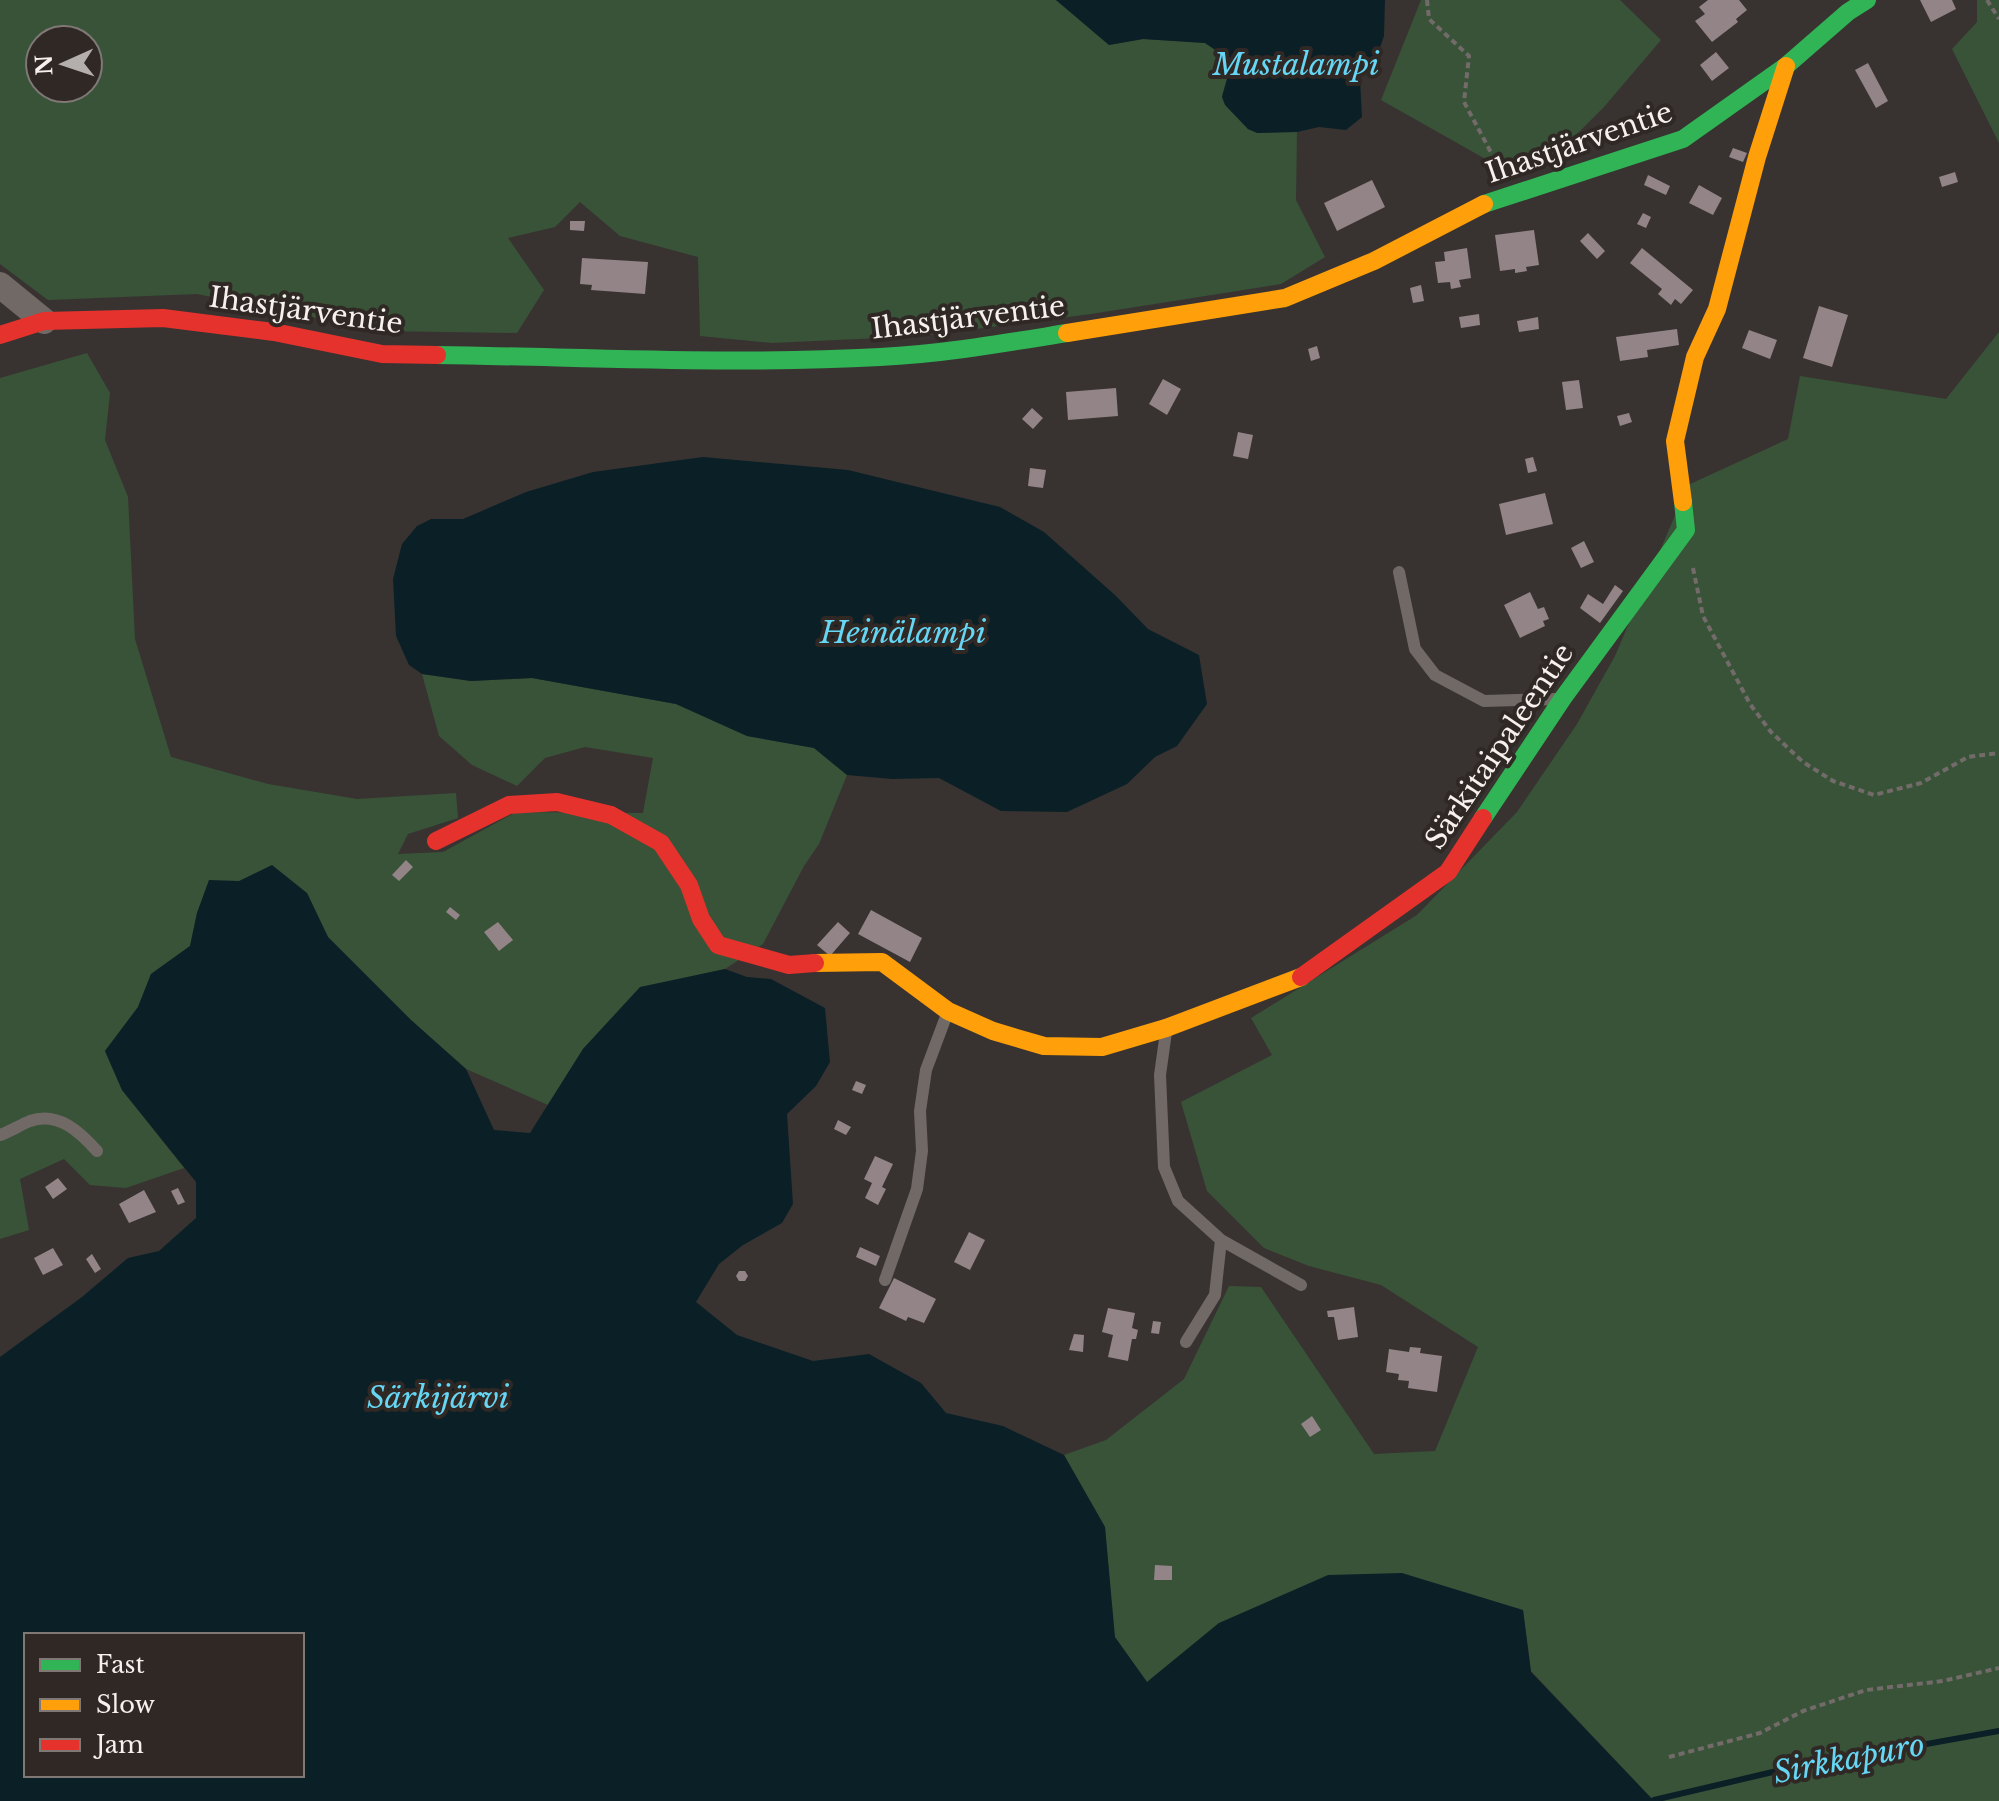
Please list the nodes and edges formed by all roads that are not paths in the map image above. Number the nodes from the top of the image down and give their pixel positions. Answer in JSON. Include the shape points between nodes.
{"nodes":[{"id":1,"x":1867,"y":0,"type":"edge"},
{"id":2,"x":1786,"y":66,"type":"junction"},
{"id":3,"x":0,"y":285,"type":"edge"},
{"id":4,"x":44,"y":321,"type":"junction"},
{"id":5,"x":0,"y":335,"type":"edge"},
{"id":6,"x":1399,"y":572,"type":"dead end"},
{"id":7,"x":1563,"y":698,"type":"junction"},
{"id":8,"x":436,"y":841,"type":"dead end"},
{"id":9,"x":948,"y":1011,"type":"junction"},
{"id":10,"x":1166,"y":1028,"type":"junction"},
{"id":11,"x":0,"y":1135,"type":"edge"},
{"id":12,"x":97,"y":1151,"type":"dead end"},
{"id":13,"x":1221,"y":1240,"type":"junction"},
{"id":14,"x":885,"y":1280,"type":"dead end"},
{"id":15,"x":1301,"y":1285,"type":"dead end"},
{"id":16,"x":1186,"y":1342,"type":"dead end"}],
"edges":[{"from":1,"to":2,"type":"street","name":"Ihastjärventie"},
{"from":2,"to":4,"type":"street","name":"Ihastjärventie","via":[[1683,139],[1487,203],[1374,261],[1285,298],[986,346],[778,360],[382,354],[274,332],[163,318]]},
{"from":2,"to":7,"type":"street","name":"Särkitaipaleentie","via":[[1717,309],[1695,357],[1675,441],[1686,530]]},
{"from":3,"to":4,"type":"street"},
{"from":4,"to":5,"type":"street","name":"Ihastjärventie"},
{"from":6,"to":7,"type":"lane","via":[[1415,649],[1435,675],[1484,701]]},
{"from":7,"to":10,"type":"street","name":"Särkitaipaleentie","via":[[1448,872],[1301,977]]},
{"from":8,"to":9,"type":"street","name":"Särkitaipaleentie","via":[[509,805],[557,802],[611,815],[661,843],[718,945],[789,965],[882,962]]},
{"from":9,"to":10,"type":"street","name":"Särkitaipaleentie","via":[[1044,1046],[1102,1047]]},
{"from":9,"to":14,"type":"lane","via":[[926,1070],[917,1189]]},
{"from":10,"to":13,"type":"lane","via":[[1160,1075],[1164,1167],[1178,1201]]},
{"from":11,"to":12,"type":"lane","via":[[52,1117],[80,1132]]},
{"from":13,"to":15,"type":"lane"},
{"from":13,"to":16,"type":"lane","via":[[1215,1295]]}]}
